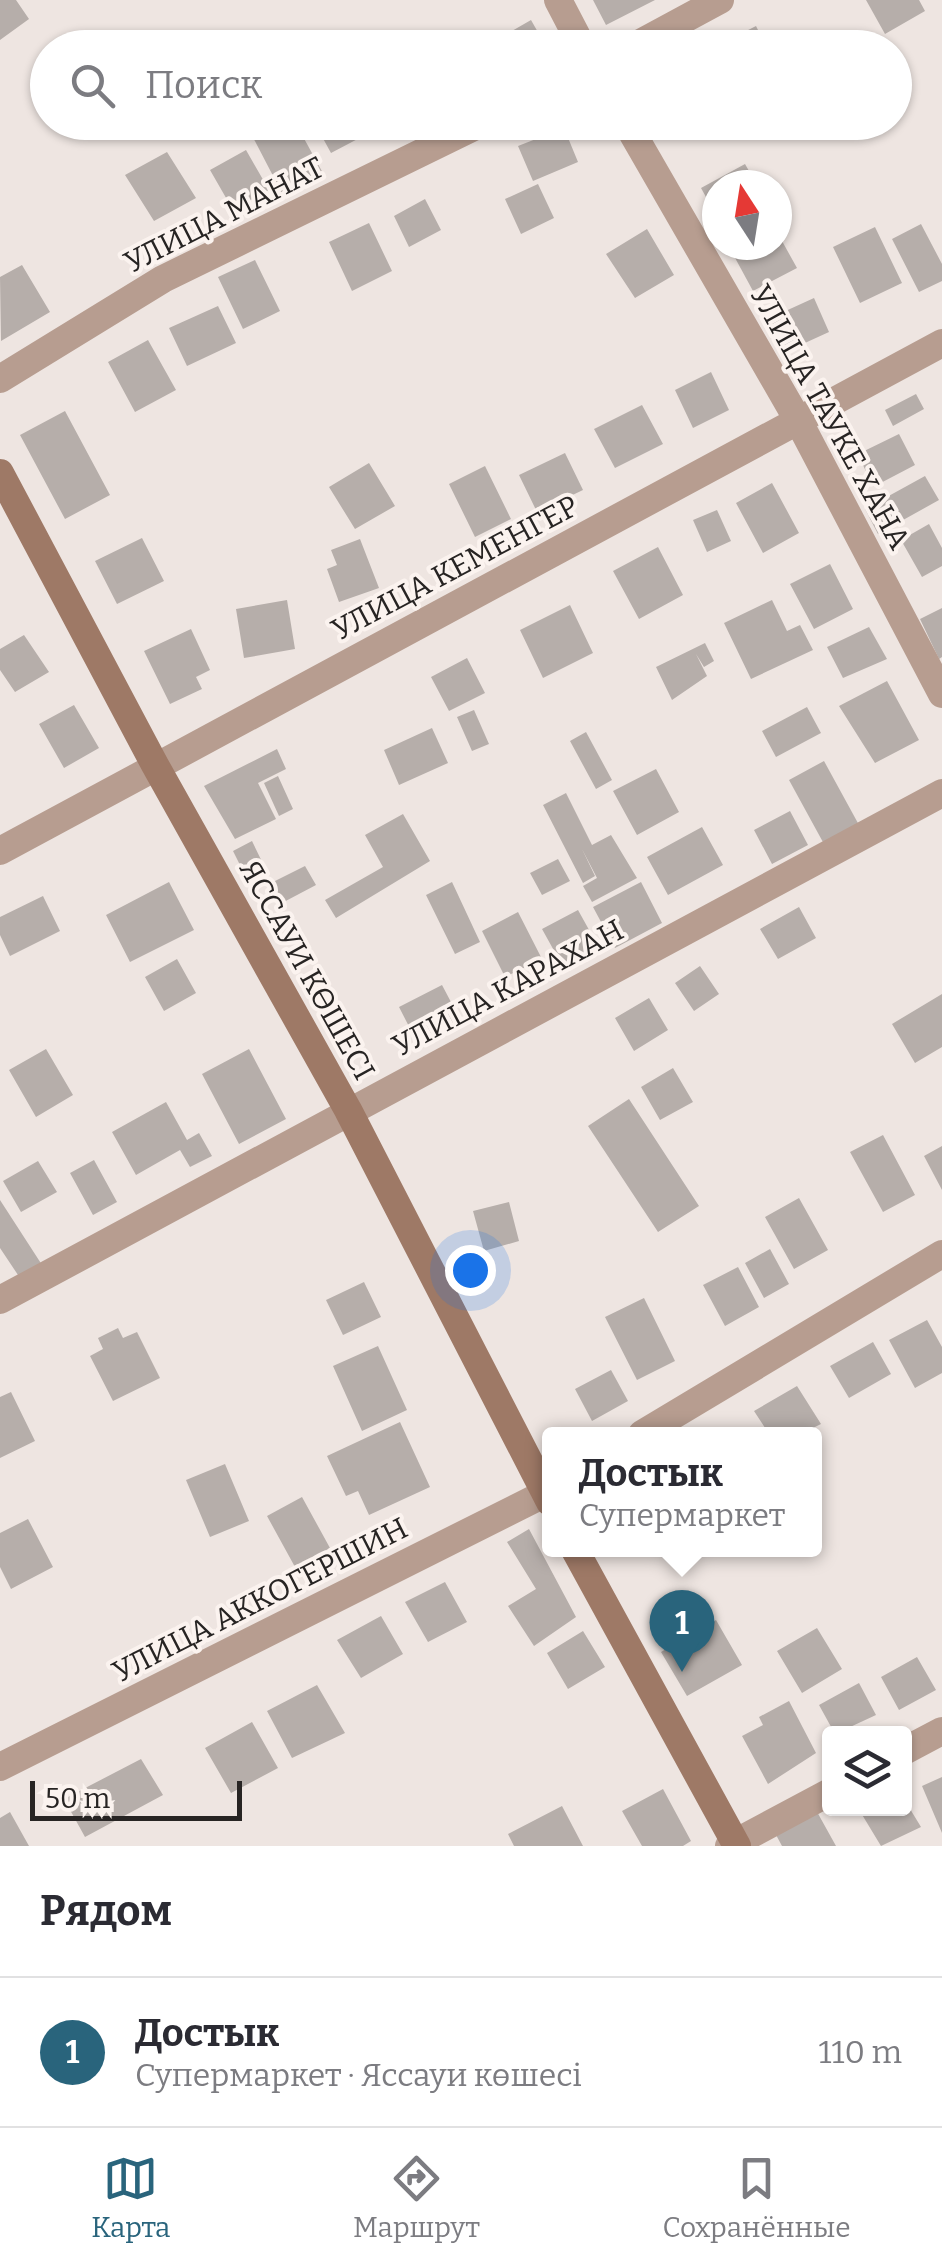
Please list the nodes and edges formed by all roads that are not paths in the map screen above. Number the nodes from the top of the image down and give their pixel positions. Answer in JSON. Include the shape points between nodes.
{"nodes":[{"id":1,"x":558,"y":0,"type":"edge"},
{"id":2,"x":720,"y":0,"type":"edge"},
{"id":3,"x":574,"y":30,"type":"edge"},
{"id":4,"x":664,"y":30,"type":"edge"},
{"id":5,"x":447,"y":140,"type":"edge"},
{"id":6,"x":636,"y":140,"type":"edge"},
{"id":7,"x":942,"y":344,"type":"edge"},
{"id":8,"x":0,"y":379,"type":"edge"},
{"id":9,"x":799,"y":422,"type":"junction"},
{"id":10,"x":0,"y":473,"type":"edge"},
{"id":11,"x":942,"y":694,"type":"edge"},
{"id":12,"x":154,"y":765,"type":"junction"},
{"id":13,"x":942,"y":794,"type":"edge"},
{"id":14,"x":0,"y":851,"type":"edge"},
{"id":15,"x":348,"y":1110,"type":"junction"},
{"id":16,"x":942,"y":1254,"type":"edge"},
{"id":17,"x":0,"y":1300,"type":"edge"},
{"id":18,"x":654,"y":1427,"type":"edge"},
{"id":19,"x":542,"y":1484,"type":"edge"},
{"id":20,"x":542,"y":1499,"type":"edge"},
{"id":21,"x":579,"y":1557,"type":"edge"},
{"id":22,"x":942,"y":1730,"type":"edge"},
{"id":23,"x":912,"y":1747,"type":"edge"},
{"id":24,"x":0,"y":1767,"type":"edge"},
{"id":25,"x":822,"y":1796,"type":"edge"},
{"id":26,"x":733,"y":1845,"type":"edge"}],
"edges":[{"from":1,"to":3,"type":"street"},
{"from":2,"to":4,"type":"street"},
{"from":5,"to":8,"type":"street","name":"УЛИЦА МАНАТ","via":[[163,279]]},
{"from":6,"to":9,"type":"street","name":"УЛИЦА ТАУКЕ ХАНА"},
{"from":7,"to":9,"type":"street","name":"УЛИЦА КЕМЕНГЕР"},
{"from":9,"to":11,"type":"street","name":"УЛИЦА ТАУКЕ ХАНА"},
{"from":9,"to":12,"type":"street","name":"УЛИЦА КЕМЕНГЕР"},
{"from":10,"to":12,"type":"main road","name":"ЯССАУИ КӨШЕСІ"},
{"from":12,"to":14,"type":"street","name":"УЛИЦА КЕМЕНГЕР"},
{"from":12,"to":15,"type":"main road","name":"ЯССАУИ КӨШЕСІ"},
{"from":13,"to":15,"type":"street","name":"УЛИЦА КАРАХАН"},
{"from":15,"to":17,"type":"street","name":"УЛИЦА КАРАХАН"},
{"from":15,"to":19,"type":"main road","name":"ЯССАУИ КӨШЕСІ"},
{"from":16,"to":18,"type":"street"},
{"from":20,"to":24,"type":"street","name":"УЛИЦА АККОГЕРШИН"},
{"from":21,"to":26,"type":"main road"},
{"from":22,"to":23,"type":"street"},
{"from":25,"to":26,"type":"street"}]}
